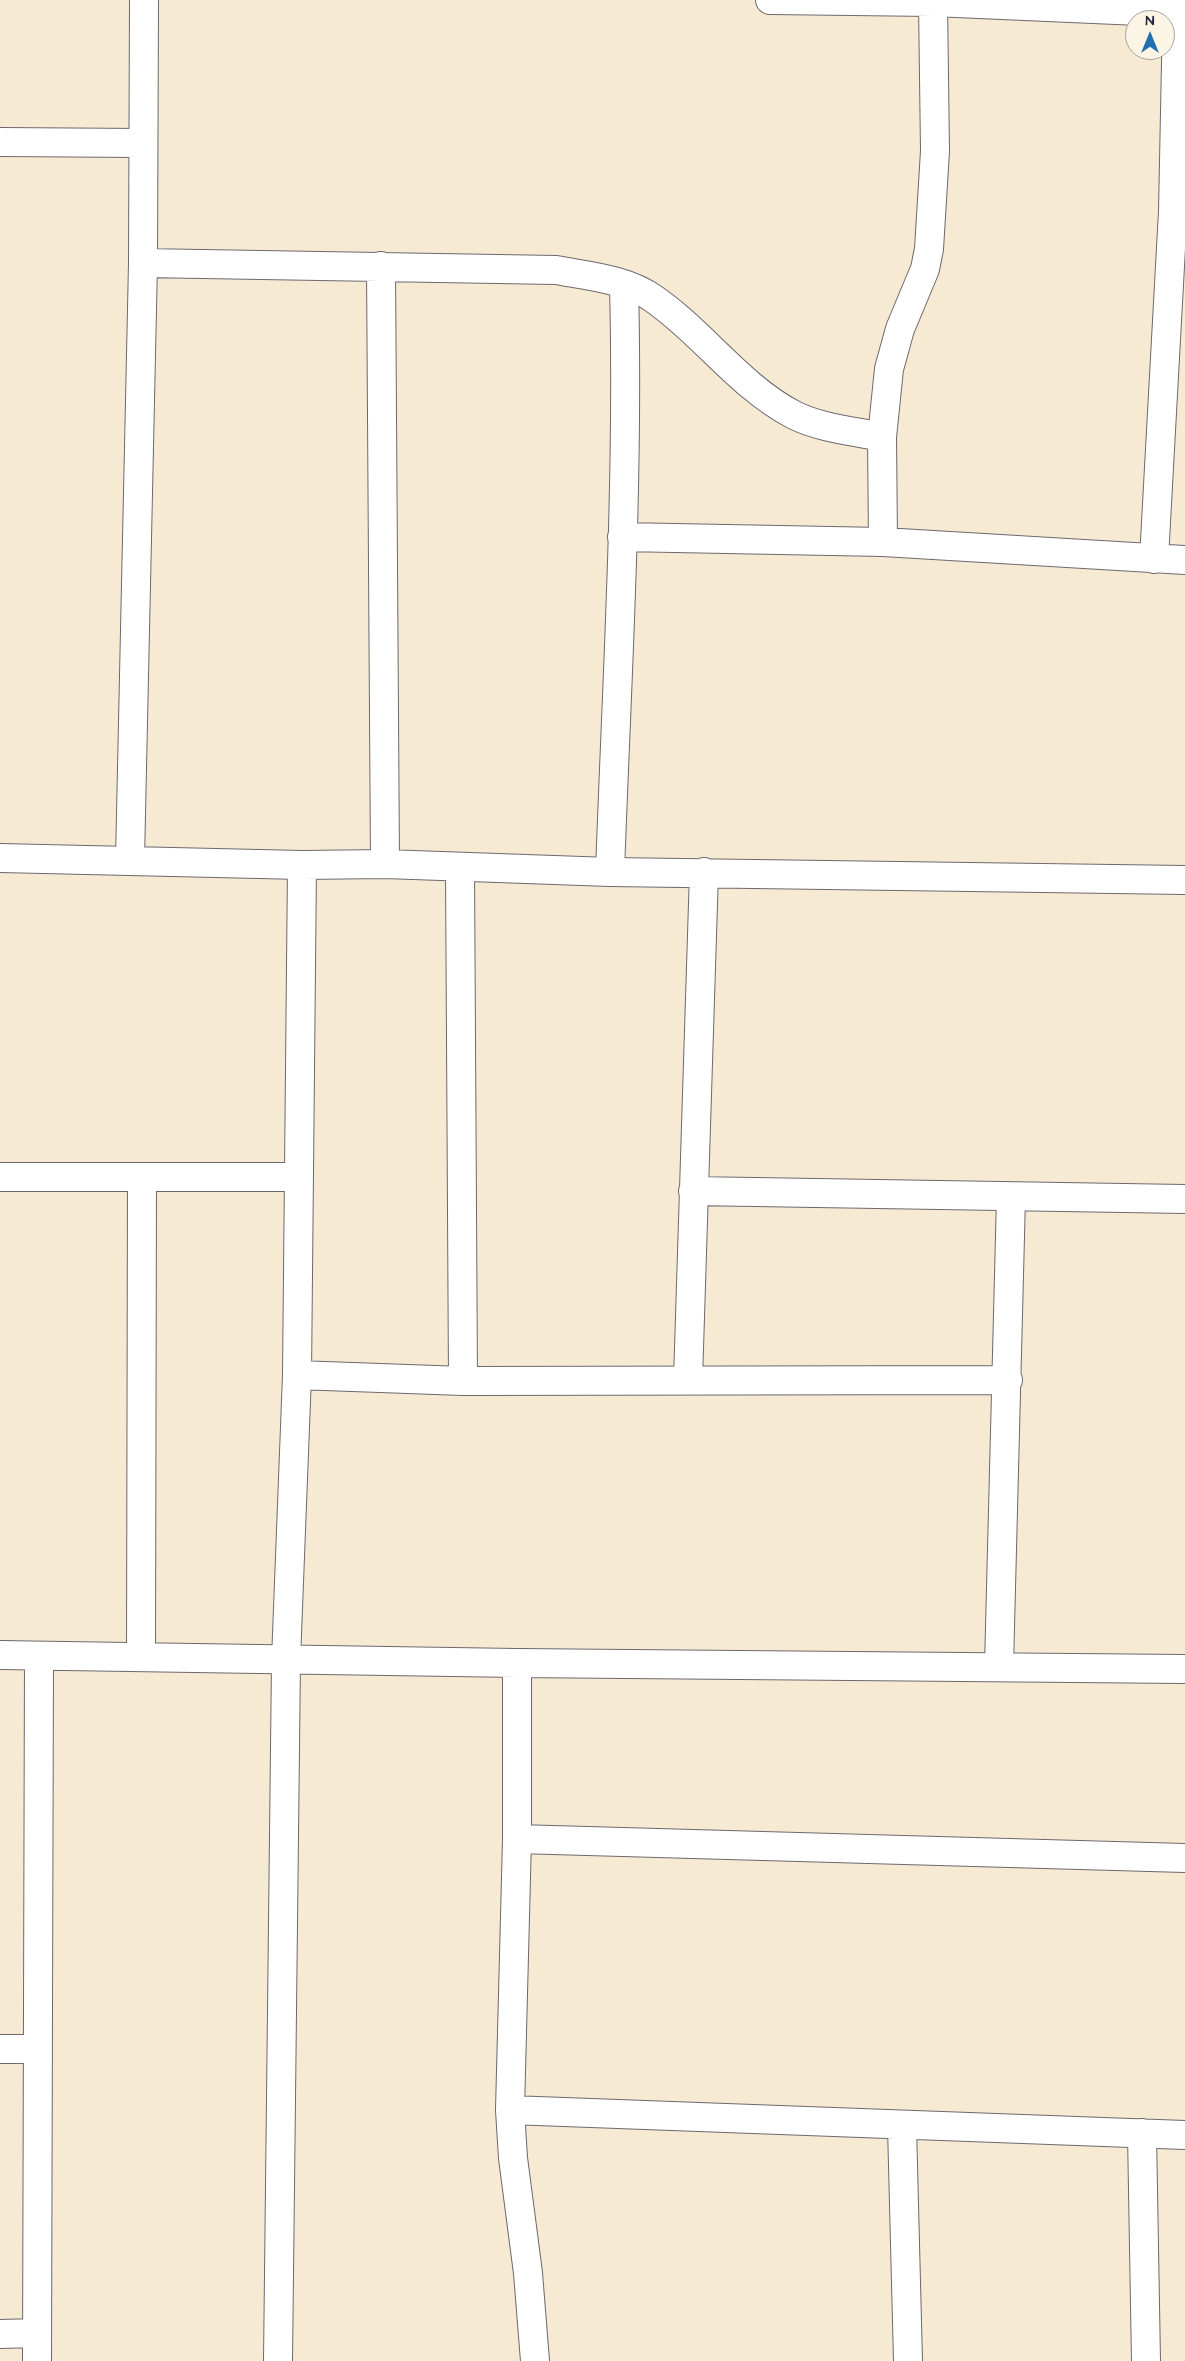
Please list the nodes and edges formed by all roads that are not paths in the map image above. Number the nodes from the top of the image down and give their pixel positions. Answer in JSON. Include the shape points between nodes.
{"nodes":[{"id":1,"x":144,"y":0,"type":"edge"},
{"id":2,"x":770,"y":0,"type":"edge"},
{"id":3,"x":933,"y":2,"type":"junction"},
{"id":4,"x":1181,"y":13,"type":"edge"},
{"id":5,"x":0,"y":142,"type":"edge"},
{"id":6,"x":143,"y":143,"type":"junction"},
{"id":7,"x":143,"y":263,"type":"junction"},
{"id":8,"x":381,"y":266,"type":"junction"},
{"id":9,"x":624,"y":285,"type":"junction"},
{"id":10,"x":882,"y":437,"type":"junction"},
{"id":11,"x":622,"y":537,"type":"junction"},
{"id":12,"x":883,"y":542,"type":"junction"},
{"id":13,"x":1154,"y":559,"type":"junction"},
{"id":14,"x":1185,"y":560,"type":"edge"},
{"id":15,"x":0,"y":858,"type":"edge"},
{"id":16,"x":130,"y":860,"type":"junction"},
{"id":17,"x":385,"y":864,"type":"junction"},
{"id":18,"x":302,"y":865,"type":"junction"},
{"id":19,"x":460,"y":868,"type":"junction"},
{"id":20,"x":610,"y":872,"type":"junction"},
{"id":21,"x":704,"y":872,"type":"junction"},
{"id":22,"x":1185,"y":880,"type":"edge"},
{"id":23,"x":0,"y":1177,"type":"edge"},
{"id":24,"x":142,"y":1177,"type":"junction"},
{"id":25,"x":299,"y":1177,"type":"junction"},
{"id":26,"x":693,"y":1192,"type":"junction"},
{"id":27,"x":1012,"y":1197,"type":"junction"},
{"id":28,"x":1185,"y":1199,"type":"edge"},
{"id":29,"x":297,"y":1375,"type":"junction"},
{"id":30,"x":463,"y":1380,"type":"junction"},
{"id":31,"x":688,"y":1380,"type":"junction"},
{"id":32,"x":1008,"y":1380,"type":"junction"},
{"id":33,"x":0,"y":1655,"type":"edge"},
{"id":34,"x":39,"y":1656,"type":"junction"},
{"id":35,"x":141,"y":1657,"type":"junction"},
{"id":36,"x":286,"y":1660,"type":"junction"},
{"id":37,"x":517,"y":1663,"type":"junction"},
{"id":38,"x":999,"y":1666,"type":"junction"},
{"id":39,"x":1185,"y":1669,"type":"edge"},
{"id":40,"x":517,"y":1839,"type":"junction"},
{"id":41,"x":1185,"y":1858,"type":"edge"},
{"id":42,"x":0,"y":2049,"type":"edge"},
{"id":43,"x":36,"y":2049,"type":"junction"},
{"id":44,"x":510,"y":2110,"type":"junction"},
{"id":45,"x":902,"y":2126,"type":"junction"},
{"id":46,"x":1142,"y":2133,"type":"junction"},
{"id":47,"x":1185,"y":2134,"type":"edge"},
{"id":48,"x":37,"y":2333,"type":"junction"},
{"id":49,"x":0,"y":2334,"type":"edge"},
{"id":50,"x":36,"y":2361,"type":"edge"},
{"id":51,"x":278,"y":2361,"type":"edge"},
{"id":52,"x":534,"y":2361,"type":"edge"},
{"id":53,"x":908,"y":2361,"type":"edge"},
{"id":54,"x":1146,"y":2361,"type":"edge"}],
"edges":[{"from":1,"to":6,"type":"street"},
{"from":2,"to":3,"type":"street"},
{"from":3,"to":4,"type":"street"},
{"from":3,"to":10,"type":"street","via":[[935,151],[929,250],[925,269],[900,329],[890,369]]},
{"from":4,"to":13,"type":"street"},
{"from":5,"to":6,"type":"street"},
{"from":6,"to":7,"type":"street"},
{"from":7,"to":8,"type":"street"},
{"from":7,"to":16,"type":"street"},
{"from":8,"to":9,"type":"street","via":[[556,270]]},
{"from":8,"to":17,"type":"street"},
{"from":9,"to":10,"type":"street","via":[[654,298],[778,406],[810,422]]},
{"from":9,"to":11,"type":"street","via":[[626,352]]},
{"from":10,"to":12,"type":"street"},
{"from":11,"to":12,"type":"street"},
{"from":11,"to":20,"type":"street"},
{"from":12,"to":13,"type":"street"},
{"from":13,"to":14,"type":"street"},
{"from":15,"to":16,"type":"street"},
{"from":16,"to":18,"type":"street"},
{"from":17,"to":18,"type":"street"},
{"from":17,"to":19,"type":"street"},
{"from":18,"to":25,"type":"street"},
{"from":19,"to":20,"type":"street"},
{"from":19,"to":30,"type":"street"},
{"from":20,"to":21,"type":"street"},
{"from":21,"to":22,"type":"street"},
{"from":21,"to":26,"type":"street"},
{"from":23,"to":24,"type":"street"},
{"from":24,"to":25,"type":"street"},
{"from":24,"to":35,"type":"street"},
{"from":25,"to":29,"type":"street"},
{"from":26,"to":27,"type":"street"},
{"from":26,"to":31,"type":"street"},
{"from":27,"to":28,"type":"street"},
{"from":27,"to":32,"type":"street"},
{"from":29,"to":30,"type":"street"},
{"from":29,"to":36,"type":"street"},
{"from":30,"to":31,"type":"street"},
{"from":31,"to":32,"type":"street"},
{"from":32,"to":38,"type":"street"},
{"from":33,"to":34,"type":"street"},
{"from":34,"to":35,"type":"street"},
{"from":34,"to":43,"type":"street"},
{"from":35,"to":36,"type":"street"},
{"from":36,"to":37,"type":"street"},
{"from":36,"to":51,"type":"street"},
{"from":37,"to":38,"type":"street"},
{"from":37,"to":40,"type":"street"},
{"from":38,"to":39,"type":"street"},
{"from":40,"to":41,"type":"street"},
{"from":40,"to":44,"type":"street"},
{"from":42,"to":43,"type":"street"},
{"from":43,"to":48,"type":"street"},
{"from":44,"to":45,"type":"street"},
{"from":44,"to":52,"type":"street"},
{"from":45,"to":46,"type":"street"},
{"from":45,"to":53,"type":"street"},
{"from":46,"to":47,"type":"street"},
{"from":46,"to":54,"type":"street"},
{"from":48,"to":49,"type":"street"},
{"from":48,"to":50,"type":"street"}]}
